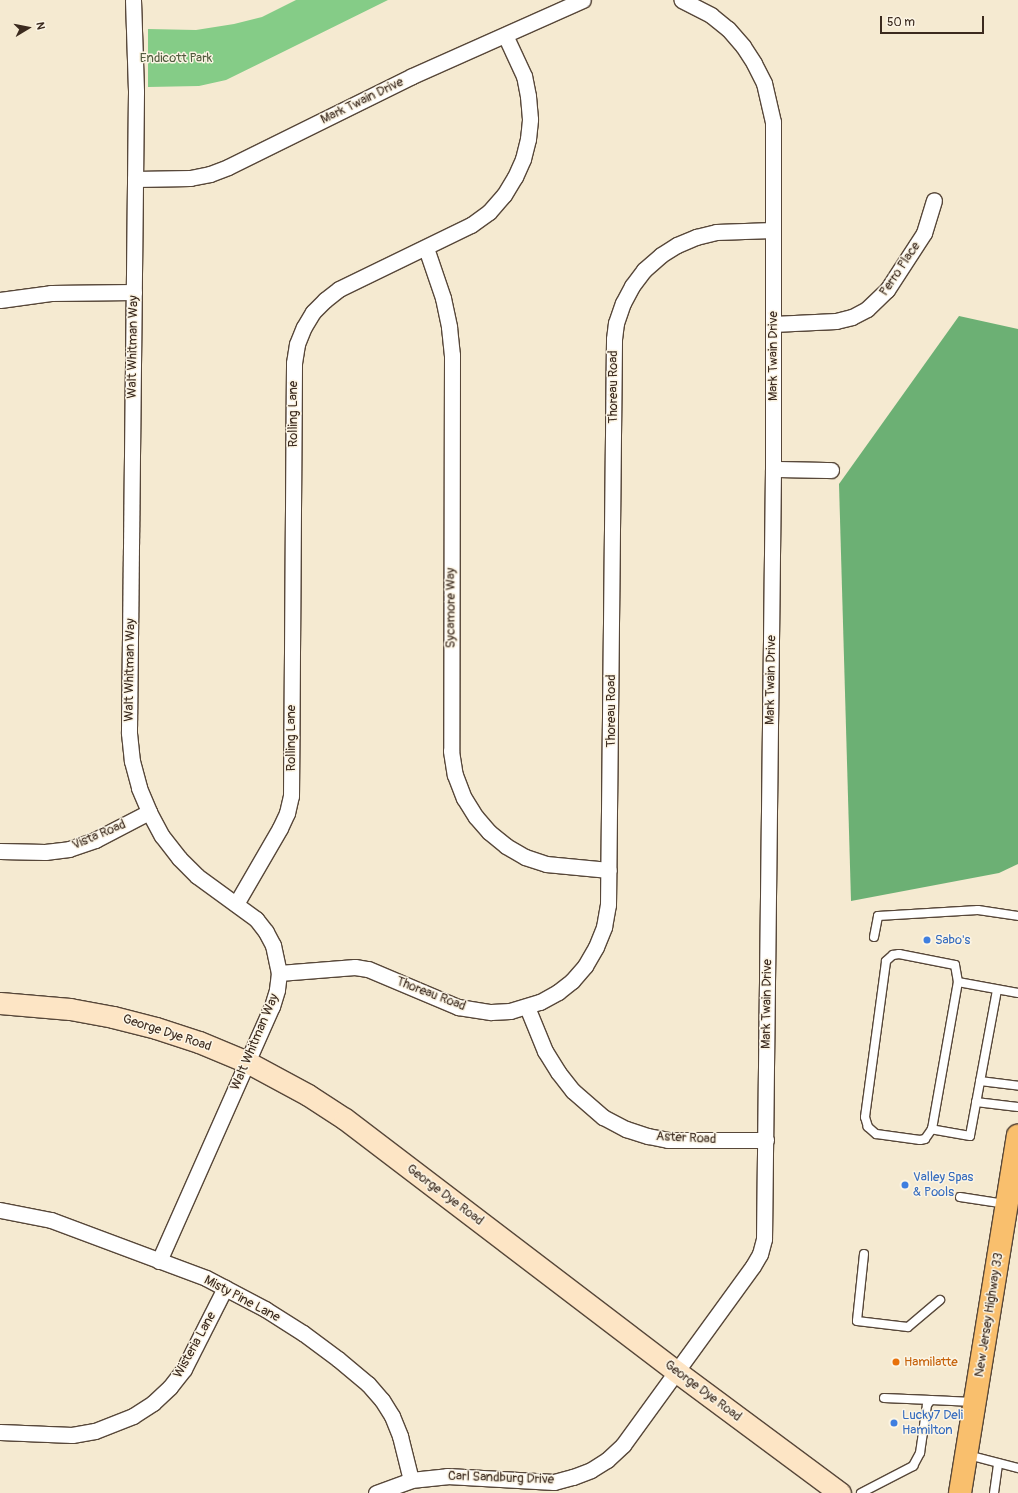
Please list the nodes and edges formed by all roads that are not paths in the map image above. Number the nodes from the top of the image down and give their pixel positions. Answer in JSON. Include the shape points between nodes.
{"nodes":[{"id":1,"x":133,"y":0,"type":"edge"},
{"id":2,"x":583,"y":0,"type":"edge"},
{"id":3,"x":688,"y":1,"type":"edge"},
{"id":4,"x":505,"y":35,"type":"junction"},
{"id":5,"x":136,"y":179,"type":"junction"},
{"id":6,"x":934,"y":201,"type":"dead end"},
{"id":7,"x":773,"y":230,"type":"junction"},
{"id":8,"x":426,"y":248,"type":"junction"},
{"id":9,"x":134,"y":292,"type":"junction"},
{"id":10,"x":0,"y":300,"type":"edge"},
{"id":11,"x":773,"y":324,"type":"junction"},
{"id":12,"x":773,"y":469,"type":"junction"},
{"id":13,"x":831,"y":470,"type":"dead end"},
{"id":14,"x":149,"y":812,"type":"junction"},
{"id":15,"x":0,"y":851,"type":"edge"},
{"id":16,"x":609,"y":870,"type":"junction"},
{"id":17,"x":236,"y":904,"type":"junction"},
{"id":18,"x":1018,"y":916,"type":"edge"},
{"id":19,"x":874,"y":937,"type":"dead end"},
{"id":20,"x":279,"y":973,"type":"junction"},
{"id":21,"x":958,"y":982,"type":"junction"},
{"id":22,"x":997,"y":990,"type":"junction"},
{"id":23,"x":1018,"y":993,"type":"edge"},
{"id":24,"x":0,"y":1002,"type":"edge"},
{"id":25,"x":527,"y":1007,"type":"junction"},
{"id":26,"x":247,"y":1062,"type":"junction"},
{"id":27,"x":980,"y":1081,"type":"junction"},
{"id":28,"x":1018,"y":1086,"type":"edge"},
{"id":29,"x":976,"y":1102,"type":"junction"},
{"id":30,"x":1018,"y":1107,"type":"edge"},
{"id":31,"x":932,"y":1129,"type":"junction"},
{"id":32,"x":1018,"y":1136,"type":"edge"},
{"id":33,"x":766,"y":1140,"type":"junction"},
{"id":34,"x":960,"y":1197,"type":"dead end"},
{"id":35,"x":1007,"y":1204,"type":"junction"},
{"id":36,"x":0,"y":1210,"type":"edge"},
{"id":37,"x":864,"y":1254,"type":"dead end"},
{"id":38,"x":159,"y":1261,"type":"junction"},
{"id":39,"x":225,"y":1288,"type":"junction"},
{"id":40,"x":940,"y":1300,"type":"dead end"},
{"id":41,"x":677,"y":1372,"type":"junction"},
{"id":42,"x":884,"y":1398,"type":"dead end"},
{"id":43,"x":931,"y":1400,"type":"junction"},
{"id":44,"x":975,"y":1402,"type":"junction"},
{"id":45,"x":0,"y":1432,"type":"edge"},
{"id":46,"x":967,"y":1455,"type":"junction"},
{"id":47,"x":998,"y":1463,"type":"junction"},
{"id":48,"x":1018,"y":1468,"type":"edge"},
{"id":49,"x":411,"y":1480,"type":"junction"},
{"id":50,"x":376,"y":1493,"type":"edge"},
{"id":51,"x":840,"y":1493,"type":"edge"},
{"id":52,"x":861,"y":1493,"type":"edge"},
{"id":53,"x":960,"y":1493,"type":"edge"},
{"id":54,"x":994,"y":1493,"type":"edge"}],
"edges":[{"from":1,"to":5,"type":"street","name":"Walt Whitman Way"},
{"from":2,"to":4,"type":"street","name":"Mark Twain Drive"},
{"from":3,"to":7,"type":"street","name":"Mark Twain Drive","via":[[728,29],[751,57],[764,83],[773,122]]},
{"from":4,"to":5,"type":"street","name":"Mark Twain Drive","via":[[412,76],[228,167],[190,178]]},
{"from":4,"to":8,"type":"street","name":"Rolling Lane","via":[[524,76],[528,96],[530,119],[523,159],[515,178],[489,212],[471,226]]},
{"from":5,"to":9,"type":"street","name":"Walt Whitman Way"},
{"from":6,"to":11,"type":"street","name":"Perro Place","via":[[924,233],[887,290],[867,309],[852,317],[836,321]]},
{"from":7,"to":11,"type":"street","name":"Mark Twain Drive"},
{"from":7,"to":16,"type":"street","name":"Thoreau Road","via":[[716,232],[677,245],[644,270],[626,298],[616,323]]},
{"from":8,"to":16,"type":"street","name":"Sycamore Way","via":[[443,298],[452,355],[451,751],[455,775],[464,798],[476,817],[506,846],[525,857],[546,864]]},
{"from":8,"to":17,"type":"street","name":"Rolling Lane","via":[[339,289],[313,312],[297,344],[294,363],[290,796],[287,814]]},
{"from":9,"to":10,"type":"street","via":[[50,293]]},
{"from":9,"to":14,"type":"street","name":"Walt Whitman Way","via":[[129,733],[132,761]]},
{"from":11,"to":12,"type":"street","name":"Mark Twain Drive"},
{"from":12,"to":13,"type":"street"},
{"from":12,"to":33,"type":"street","name":"Mark Twain Drive"},
{"from":14,"to":15,"type":"street","name":"Vista Road","via":[[94,840],[69,848],[45,852]]},
{"from":14,"to":17,"type":"street","name":"Walt Whitman Way","via":[[162,836],[179,858],[197,876]]},
{"from":16,"to":25,"type":"street","name":"Thoreau Road","via":[[608,905],[604,927],[596,948],[572,981],[558,992]]},
{"from":17,"to":20,"type":"street","name":"Walt Whitman Way","via":[[256,919],[266,932],[273,944]]},
{"from":18,"to":19,"type":"lane","via":[[978,910],[878,916]]},
{"from":20,"to":25,"type":"street","name":"Thoreau Road","via":[[355,967],[368,969],[468,1010],[491,1012]]},
{"from":20,"to":26,"type":"street","name":"Walt Whitman Way","via":[[272,1006]]},
{"from":21,"to":22,"type":"lane"},
{"from":21,"to":31,"type":"lane"},
{"from":21,"to":31,"type":"lane","via":[[955,965],[899,954],[886,961],[864,1117],[868,1127],[876,1134],[920,1140],[925,1139]]},
{"from":22,"to":23,"type":"lane"},
{"from":22,"to":27,"type":"lane"},
{"from":24,"to":26,"type":"street","name":"George Dye Road","via":[[70,1008],[113,1017],[199,1042]]},
{"from":25,"to":33,"type":"street","name":"Aster Road","via":[[545,1051],[558,1072],[572,1091],[603,1117],[626,1129],[668,1140]]},
{"from":26,"to":38,"type":"street","name":"Walt Whitman Way"},
{"from":26,"to":41,"type":"street","name":"George Dye Road","via":[[308,1095],[345,1119]]},
{"from":27,"to":28,"type":"lane"},
{"from":27,"to":29,"type":"lane"},
{"from":29,"to":30,"type":"lane"},
{"from":29,"to":31,"type":"lane","via":[[970,1136]]},
{"from":32,"to":35,"type":"main road","name":"New Jersey Highway 33"},
{"from":33,"to":41,"type":"street","name":"Mark Twain Drive","via":[[764,1239],[760,1254]]},
{"from":34,"to":35,"type":"lane"},
{"from":35,"to":44,"type":"main road","name":"New Jersey Highway 33"},
{"from":36,"to":38,"type":"street","name":"Misty Pine Lane","via":[[51,1220]]},
{"from":37,"to":40,"type":"lane","via":[[857,1321],[908,1328]]},
{"from":38,"to":39,"type":"street","name":"Misty Pine Lane"},
{"from":39,"to":45,"type":"street","name":"Wisteria Lane","via":[[184,1369],[170,1387],[133,1416],[115,1425],[72,1435]]},
{"from":39,"to":49,"type":"street","name":"Misty Pine Lane","via":[[303,1333],[368,1384],[392,1416]]},
{"from":41,"to":49,"type":"street","name":"Carl Sandburg Drive","via":[[622,1446],[591,1470],[573,1477],[542,1482],[447,1476]]},
{"from":41,"to":51,"type":"street","name":"George Dye Road"},
{"from":42,"to":43,"type":"lane"},
{"from":43,"to":44,"type":"lane"},
{"from":43,"to":52,"type":"lane","via":[[927,1405],[920,1454],[913,1466]]},
{"from":44,"to":46,"type":"main road","name":"New Jersey Highway 33"},
{"from":46,"to":47,"type":"lane"},
{"from":46,"to":53,"type":"main road","name":"New Jersey Highway 33"},
{"from":47,"to":48,"type":"lane"},
{"from":47,"to":54,"type":"lane"},
{"from":49,"to":50,"type":"street","name":"Carl Sandburg Drive"}]}
